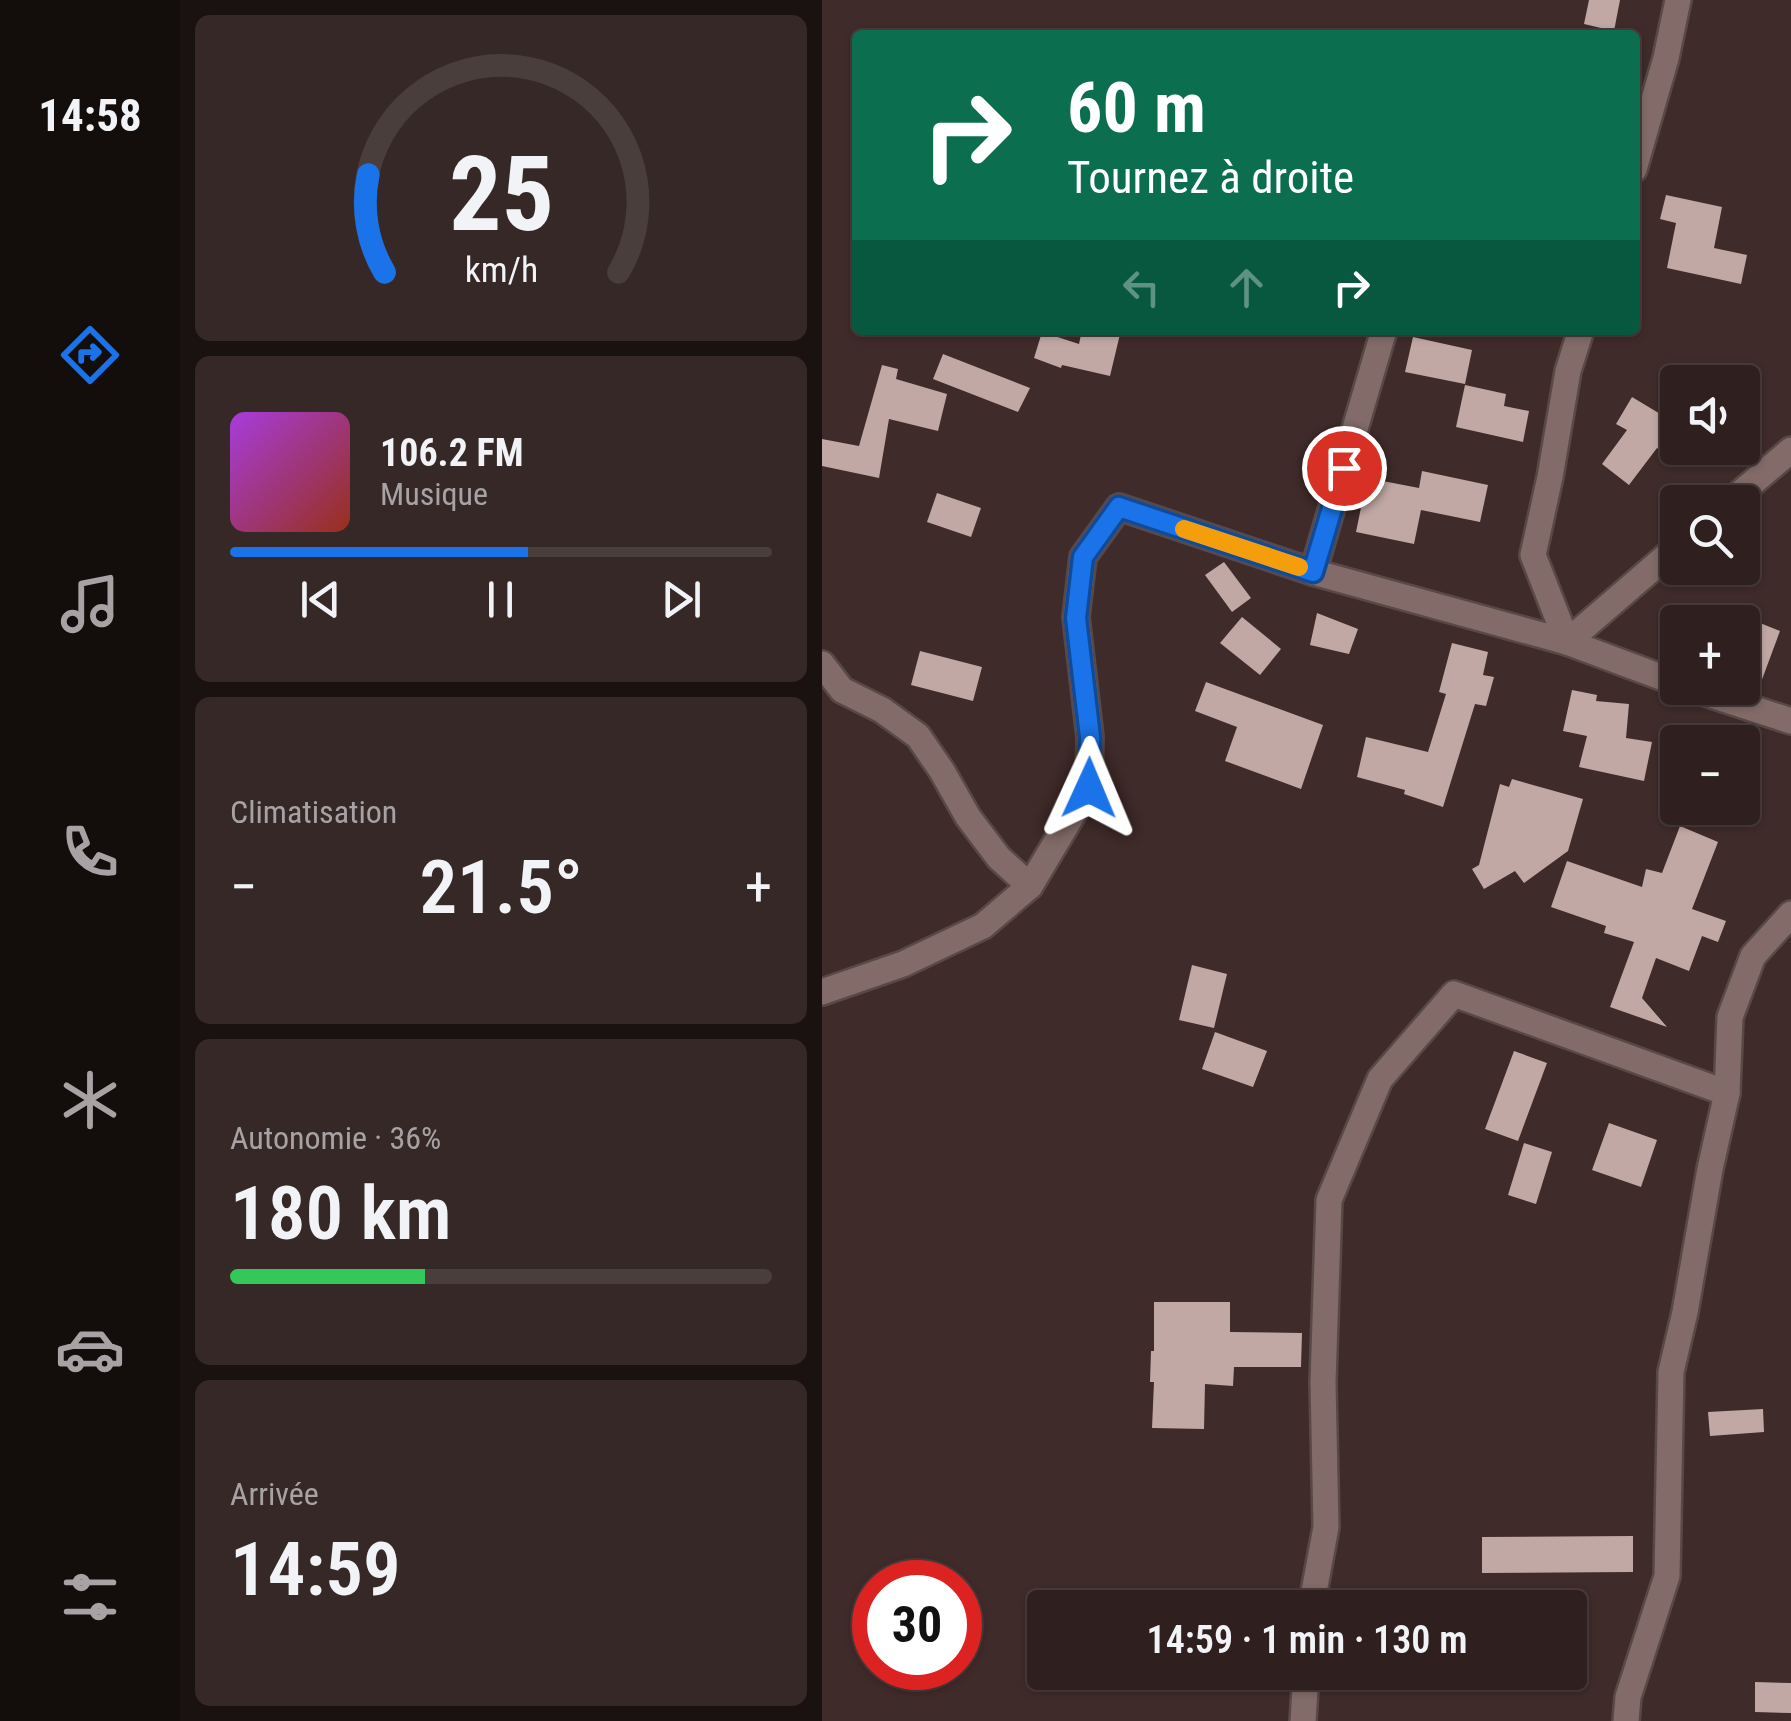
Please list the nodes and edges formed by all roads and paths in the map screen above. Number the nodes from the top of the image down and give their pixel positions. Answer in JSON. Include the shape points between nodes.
{"nodes":[{"id":1,"x":1678,"y":0,"type":"edge"},
{"id":2,"x":1640,"y":148,"type":"edge"},
{"id":3,"x":1383,"y":335,"type":"edge"},
{"id":4,"x":1579,"y":335,"type":"edge"},
{"id":5,"x":1790,"y":450,"type":"edge"},
{"id":6,"x":1750,"y":485,"type":"edge"},
{"id":7,"x":1660,"y":562,"type":"edge"},
{"id":8,"x":1313,"y":572,"type":"junction"},
{"id":9,"x":1566,"y":642,"type":"junction"},
{"id":10,"x":822,"y":664,"type":"edge"},
{"id":11,"x":1660,"y":677,"type":"edge"},
{"id":12,"x":1742,"y":705,"type":"edge"},
{"id":13,"x":1790,"y":721,"type":"edge"},
{"id":14,"x":1030,"y":886,"type":"junction"},
{"id":15,"x":1790,"y":914,"type":"edge"},
{"id":16,"x":822,"y":992,"type":"edge"},
{"id":17,"x":1728,"y":1093,"type":"junction"},
{"id":18,"x":1314,"y":1590,"type":"edge"},
{"id":19,"x":1305,"y":1690,"type":"edge"},
{"id":20,"x":1304,"y":1721,"type":"edge"},
{"id":21,"x":1626,"y":1721,"type":"edge"}],
"edges":[{"from":1,"to":2,"type":"street"},
{"from":3,"to":8,"type":"street"},
{"from":4,"to":9,"type":"street","via":[[1533,555]]},
{"from":5,"to":6,"type":"street"},
{"from":7,"to":9,"type":"street"},
{"from":8,"to":9,"type":"street"},
{"from":8,"to":14,"type":"street","via":[[1119,507],[1083,557],[1076,618],[1089,788]]},
{"from":9,"to":11,"type":"street"},
{"from":10,"to":14,"type":"street","via":[[842,690],[918,736],[968,818]]},
{"from":12,"to":13,"type":"street"},
{"from":14,"to":16,"type":"street","via":[[983,926]]},
{"from":15,"to":17,"type":"street","via":[[1753,956],[1730,1017]]},
{"from":17,"to":18,"type":"street","via":[[1454,994],[1380,1079],[1329,1200],[1326,1527]]},
{"from":17,"to":21,"type":"street","via":[[1671,1372],[1667,1576]]},
{"from":19,"to":20,"type":"street"}]}
